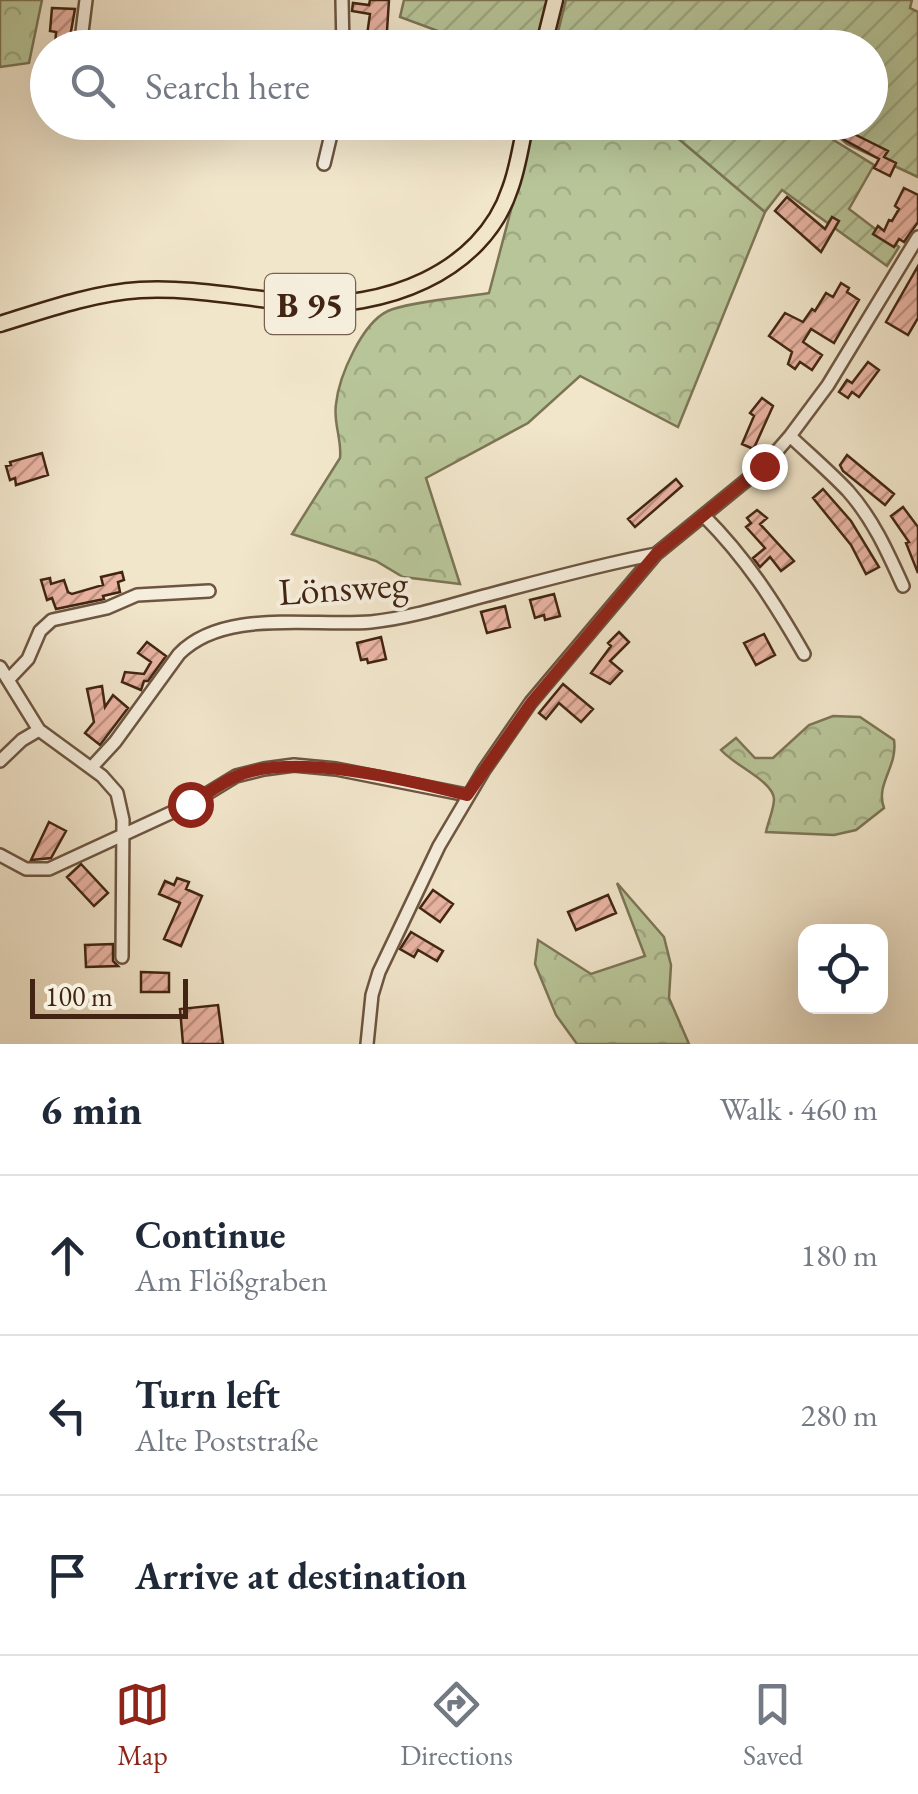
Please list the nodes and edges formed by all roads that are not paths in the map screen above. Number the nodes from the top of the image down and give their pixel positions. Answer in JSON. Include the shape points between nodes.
{"nodes":[{"id":1,"x":86,"y":0,"type":"edge"},
{"id":2,"x":342,"y":0,"type":"edge"},
{"id":3,"x":555,"y":0,"type":"edge"},
{"id":4,"x":82,"y":30,"type":"edge"},
{"id":5,"x":343,"y":30,"type":"edge"},
{"id":6,"x":547,"y":30,"type":"edge"},
{"id":7,"x":330,"y":140,"type":"edge"},
{"id":8,"x":522,"y":140,"type":"edge"},
{"id":9,"x":324,"y":164,"type":"dead end"},
{"id":10,"x":918,"y":237,"type":"edge"},
{"id":11,"x":0,"y":324,"type":"edge"},
{"id":12,"x":790,"y":436,"type":"junction"},
{"id":13,"x":704,"y":516,"type":"junction"},
{"id":14,"x":656,"y":554,"type":"junction"},
{"id":15,"x":904,"y":586,"type":"dead end"},
{"id":16,"x":209,"y":591,"type":"dead end"},
{"id":17,"x":804,"y":654,"type":"dead end"},
{"id":18,"x":0,"y":667,"type":"edge"},
{"id":19,"x":9,"y":679,"type":"junction"},
{"id":20,"x":39,"y":730,"type":"junction"},
{"id":21,"x":0,"y":762,"type":"edge"},
{"id":22,"x":91,"y":768,"type":"junction"},
{"id":23,"x":467,"y":795,"type":"junction"},
{"id":24,"x":122,"y":835,"type":"junction"},
{"id":25,"x":0,"y":854,"type":"edge"},
{"id":26,"x":122,"y":957,"type":"dead end"},
{"id":27,"x":366,"y":1044,"type":"edge"}],
"edges":[{"from":1,"to":4,"type":"street"},
{"from":2,"to":5,"type":"street"},
{"from":3,"to":6,"type":"main road"},
{"from":7,"to":9,"type":"street"},
{"from":8,"to":11,"type":"main road","number":"B 95","via":[[510,191],[478,242],[426,280],[382,298],[299,304],[209,291],[139,290]]},
{"from":10,"to":12,"type":"street"},
{"from":12,"to":13,"type":"street"},
{"from":12,"to":15,"type":"street","via":[[864,512]]},
{"from":13,"to":14,"type":"street"},
{"from":13,"to":17,"type":"street","via":[[745,559]]},
{"from":14,"to":22,"type":"street","name":"Lönsweg","via":[[384,620],[262,623],[210,633],[179,654]]},
{"from":14,"to":23,"type":"street","via":[[532,702]]},
{"from":16,"to":19,"type":"street","via":[[137,595],[52,620]]},
{"from":18,"to":19,"type":"street"},
{"from":19,"to":20,"type":"street"},
{"from":20,"to":21,"type":"street"},
{"from":20,"to":22,"type":"street"},
{"from":22,"to":24,"type":"street","via":[[117,793]]},
{"from":23,"to":24,"type":"street","via":[[294,765],[236,776]]},
{"from":23,"to":27,"type":"street","via":[[379,972]]},
{"from":24,"to":25,"type":"street","via":[[49,869],[26,869]]},
{"from":24,"to":26,"type":"street"}]}
